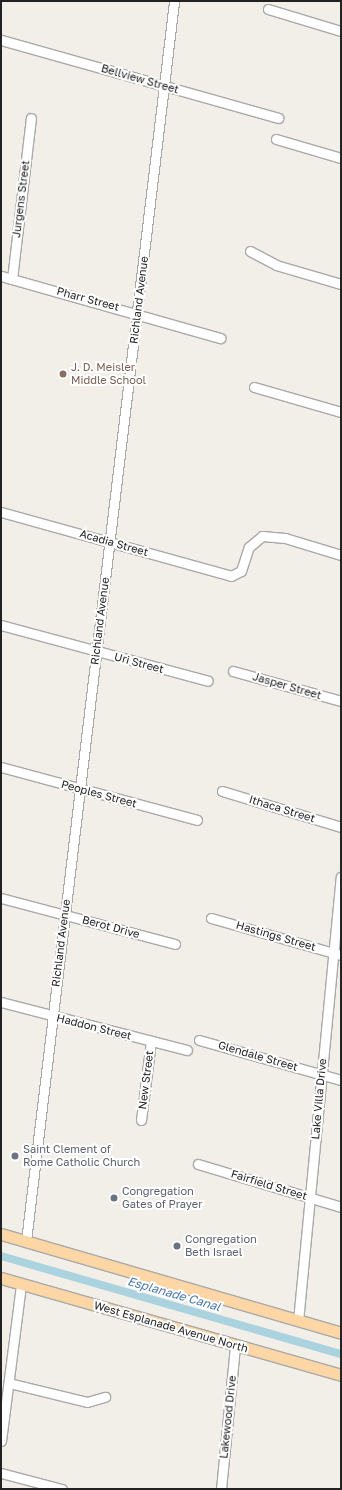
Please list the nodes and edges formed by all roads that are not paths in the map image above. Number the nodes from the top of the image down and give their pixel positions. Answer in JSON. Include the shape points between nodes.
{"nodes":[{"id":1,"x":174,"y":1,"type":"edge"},
{"id":2,"x":268,"y":9,"type":"dead end"},
{"id":3,"x":341,"y":31,"type":"edge"},
{"id":4,"x":1,"y":40,"type":"edge"},
{"id":5,"x":164,"y":86,"type":"junction"},
{"id":6,"x":31,"y":118,"type":"dead end"},
{"id":7,"x":278,"y":118,"type":"dead end"},
{"id":8,"x":276,"y":139,"type":"dead end"},
{"id":9,"x":341,"y":158,"type":"edge"},
{"id":10,"x":250,"y":251,"type":"dead end"},
{"id":11,"x":1,"y":276,"type":"edge"},
{"id":12,"x":12,"y":279,"type":"junction"},
{"id":13,"x":341,"y":284,"type":"edge"},
{"id":14,"x":138,"y":313,"type":"junction"},
{"id":15,"x":220,"y":338,"type":"dead end"},
{"id":16,"x":254,"y":387,"type":"dead end"},
{"id":17,"x":341,"y":412,"type":"edge"},
{"id":18,"x":1,"y":512,"type":"edge"},
{"id":19,"x":109,"y":542,"type":"junction"},
{"id":20,"x":341,"y":555,"type":"edge"},
{"id":21,"x":1,"y":625,"type":"edge"},
{"id":22,"x":96,"y":652,"type":"junction"},
{"id":23,"x":233,"y":671,"type":"dead end"},
{"id":24,"x":208,"y":682,"type":"dead end"},
{"id":25,"x":341,"y":701,"type":"edge"},
{"id":26,"x":1,"y":767,"type":"edge"},
{"id":27,"x":79,"y":789,"type":"junction"},
{"id":28,"x":222,"y":791,"type":"dead end"},
{"id":29,"x":197,"y":820,"type":"dead end"},
{"id":30,"x":341,"y":827,"type":"edge"},
{"id":31,"x":341,"y":877,"type":"edge"},
{"id":32,"x":1,"y":898,"type":"edge"},
{"id":33,"x":65,"y":915,"type":"junction"},
{"id":34,"x":211,"y":918,"type":"dead end"},
{"id":35,"x":175,"y":944,"type":"dead end"},
{"id":36,"x":337,"y":954,"type":"edge"},
{"id":37,"x":1,"y":1002,"type":"edge"},
{"id":38,"x":52,"y":1016,"type":"junction"},
{"id":39,"x":199,"y":1040,"type":"dead end"},
{"id":40,"x":151,"y":1041,"type":"junction"},
{"id":41,"x":187,"y":1050,"type":"dead end"},
{"id":42,"x":321,"y":1074,"type":"junction"},
{"id":43,"x":341,"y":1080,"type":"edge"},
{"id":44,"x":141,"y":1120,"type":"dead end"},
{"id":45,"x":198,"y":1164,"type":"dead end"},
{"id":46,"x":311,"y":1198,"type":"junction"},
{"id":47,"x":341,"y":1207,"type":"edge"},
{"id":48,"x":1,"y":1234,"type":"edge"},
{"id":49,"x":26,"y":1241,"type":"junction"},
{"id":50,"x":1,"y":1278,"type":"edge"},
{"id":51,"x":21,"y":1284,"type":"junction"},
{"id":52,"x":298,"y":1321,"type":"junction"},
{"id":53,"x":341,"y":1333,"type":"edge"},
{"id":54,"x":235,"y":1346,"type":"junction"},
{"id":55,"x":341,"y":1375,"type":"edge"},
{"id":56,"x":9,"y":1383,"type":"junction"},
{"id":57,"x":105,"y":1397,"type":"dead end"},
{"id":58,"x":1,"y":1441,"type":"edge"},
{"id":59,"x":1,"y":1473,"type":"edge"},
{"id":60,"x":62,"y":1489,"type":"edge"},
{"id":61,"x":221,"y":1489,"type":"edge"}],
"edges":[{"from":1,"to":5,"type":"street","name":"Richland Avenue"},
{"from":2,"to":3,"type":"street"},
{"from":4,"to":5,"type":"street","name":"Bellview Street"},
{"from":5,"to":7,"type":"street","name":"Bellview Street"},
{"from":5,"to":14,"type":"street","name":"Richland Avenue"},
{"from":6,"to":12,"type":"street","name":"Jurgens Street"},
{"from":8,"to":9,"type":"street"},
{"from":10,"to":13,"type":"street","via":[[276,265]]},
{"from":11,"to":12,"type":"street","name":"Pharr Street"},
{"from":12,"to":14,"type":"street","name":"Pharr Street"},
{"from":14,"to":15,"type":"street","name":"Pharr Street"},
{"from":14,"to":19,"type":"street","name":"Richland Avenue"},
{"from":16,"to":17,"type":"street"},
{"from":18,"to":19,"type":"street","name":"Acadia Street"},
{"from":19,"to":20,"type":"street","name":"Acadia Street","via":[[231,576],[242,571],[249,546],[262,536],[285,538]]},
{"from":19,"to":22,"type":"street","name":"Richland Avenue"},
{"from":21,"to":22,"type":"street","name":"Uri Street"},
{"from":22,"to":24,"type":"street","name":"Uri Street"},
{"from":22,"to":27,"type":"street","name":"Richland Avenue"},
{"from":23,"to":25,"type":"street","name":"Jasper Street"},
{"from":26,"to":27,"type":"street","name":"Peoples Street"},
{"from":27,"to":29,"type":"street","name":"Peoples Street"},
{"from":27,"to":33,"type":"street","name":"Richland Avenue"},
{"from":28,"to":30,"type":"street","name":"Ithaca Street"},
{"from":31,"to":36,"type":"street","name":"Lake Villa Drive"},
{"from":32,"to":33,"type":"street","name":"Berot Drive"},
{"from":33,"to":35,"type":"street","name":"Berot Drive"},
{"from":33,"to":38,"type":"street","name":"Richland Avenue"},
{"from":34,"to":36,"type":"street","name":"Hastings Street"},
{"from":36,"to":42,"type":"street","name":"Lake Villa Drive"},
{"from":37,"to":38,"type":"street","name":"Haddon Street"},
{"from":38,"to":40,"type":"street","name":"Haddon Street"},
{"from":38,"to":49,"type":"street","name":"Richland Avenue"},
{"from":39,"to":42,"type":"street","name":"Glendale Street"},
{"from":40,"to":41,"type":"street","name":"Haddon Street"},
{"from":40,"to":44,"type":"street","name":"New Street"},
{"from":42,"to":43,"type":"street","name":"Glendale Street"},
{"from":42,"to":46,"type":"street","name":"Lake Villa Drive"},
{"from":45,"to":46,"type":"street","name":"Fairfield Street"},
{"from":46,"to":47,"type":"street","name":"Fairfield Street"},
{"from":46,"to":52,"type":"street","name":"Lake Villa Drive"},
{"from":48,"to":49,"type":"main road"},
{"from":49,"to":52,"type":"main road"},
{"from":50,"to":51,"type":"main road","name":"West Esplanade Avenue North"},
{"from":51,"to":54,"type":"main road","name":"West Esplanade Avenue North"},
{"from":51,"to":56,"type":"street"},
{"from":52,"to":53,"type":"main road"},
{"from":54,"to":55,"type":"main road","name":"West Esplanade Avenue North"},
{"from":54,"to":61,"type":"street","name":"Lakewood Drive"},
{"from":56,"to":57,"type":"street","via":[[87,1402]]},
{"from":56,"to":58,"type":"street"},
{"from":59,"to":60,"type":"street"}]}
